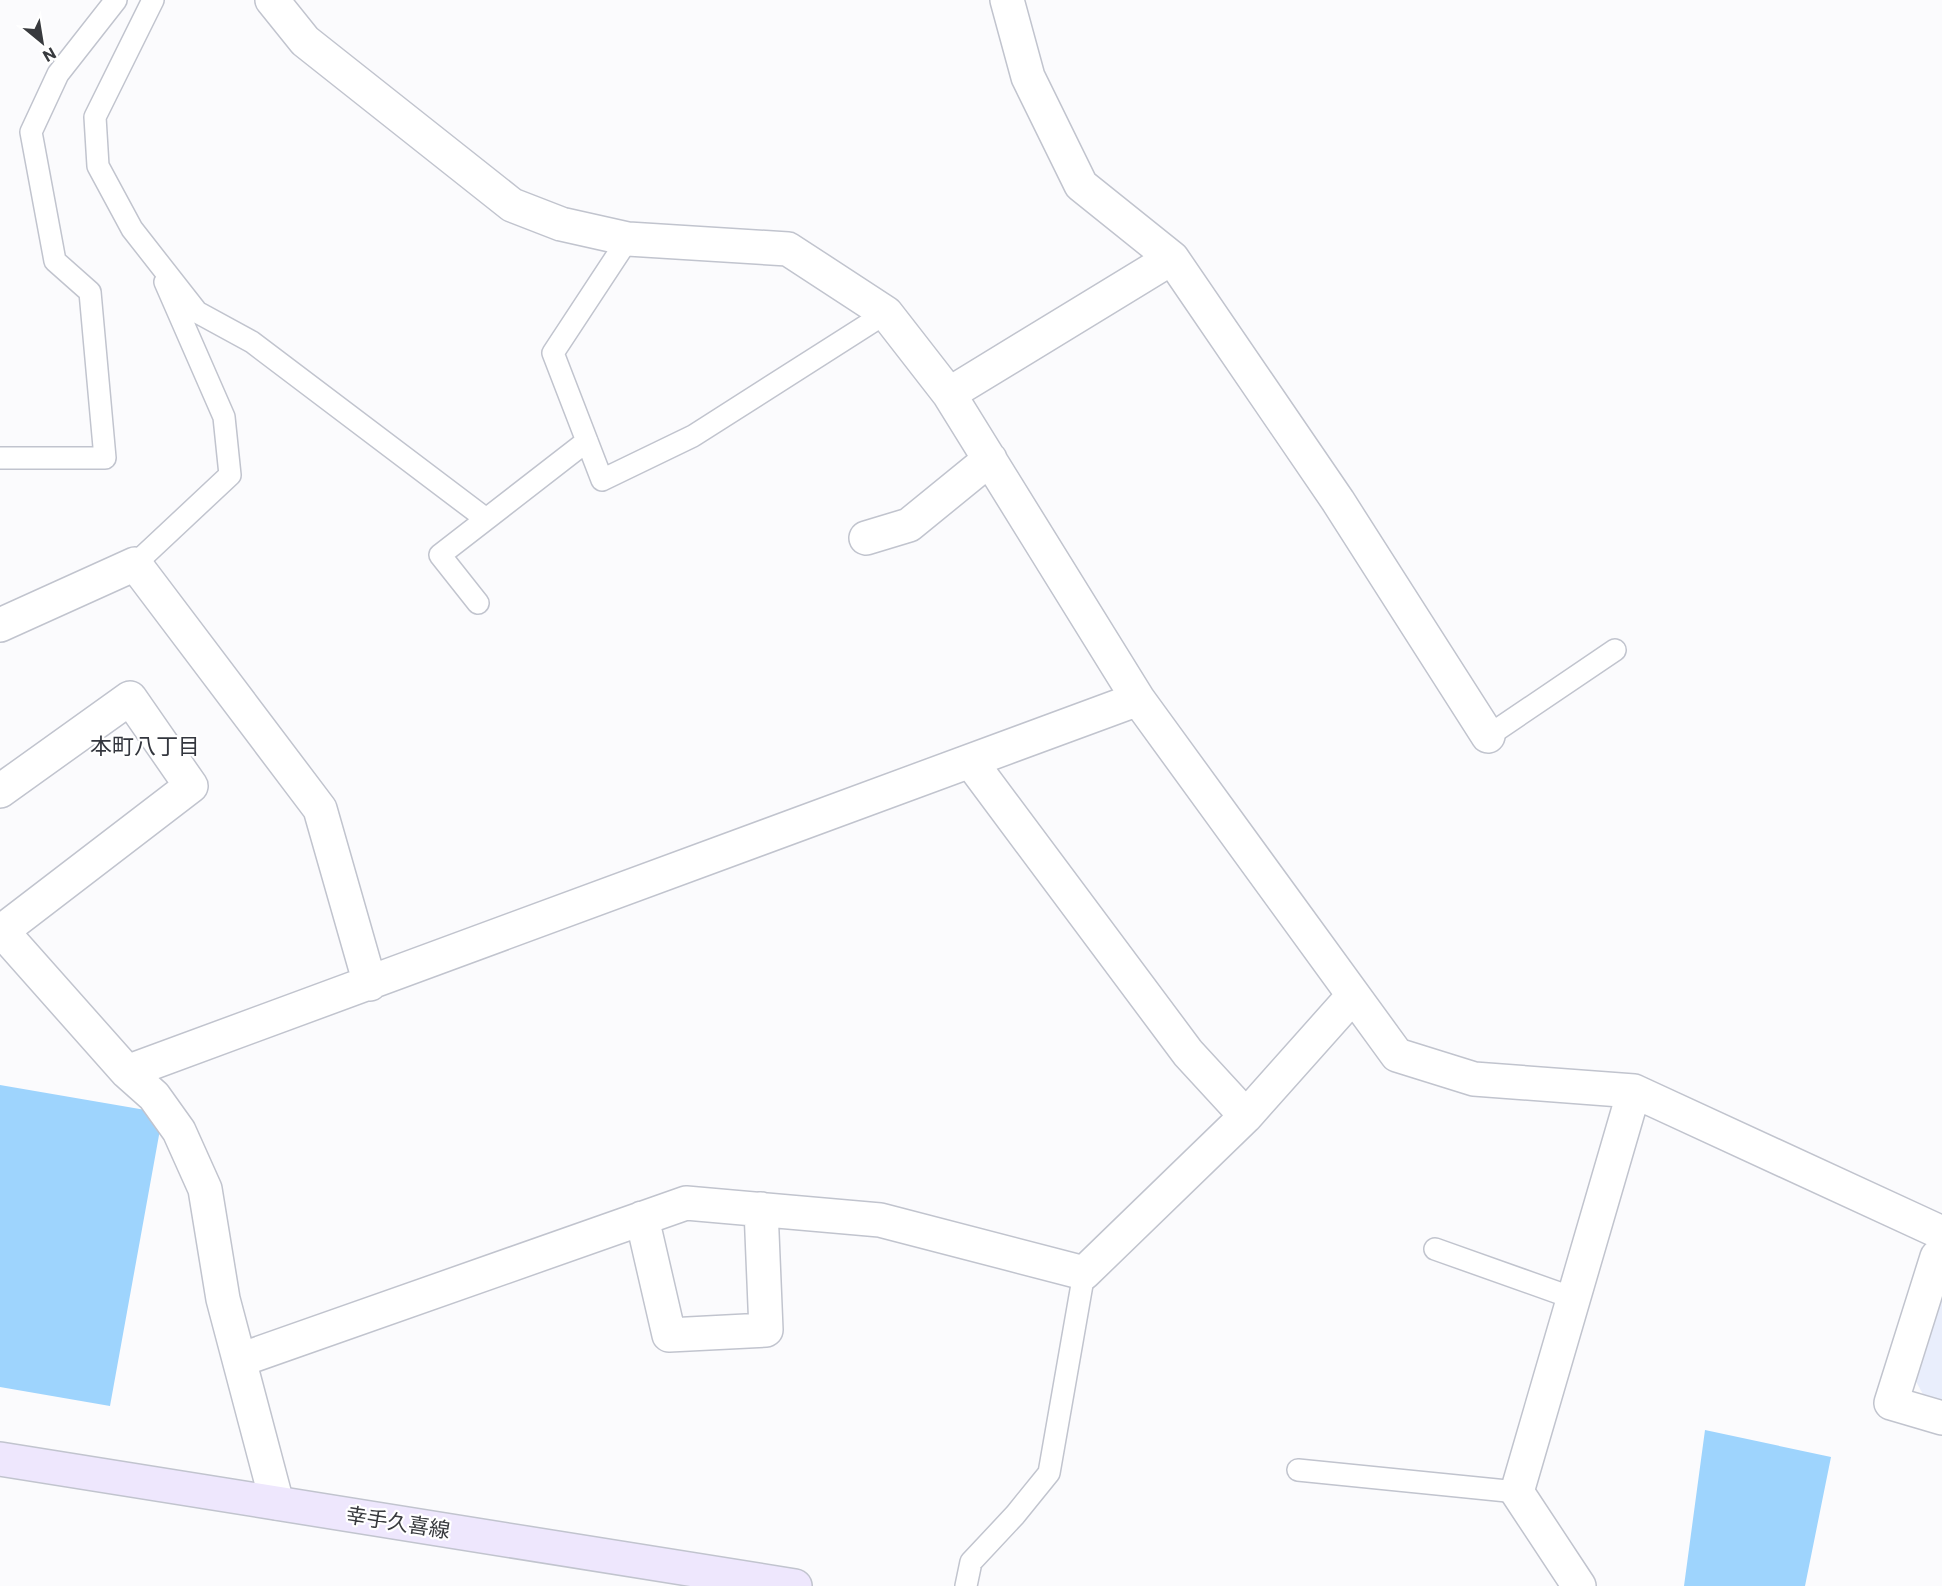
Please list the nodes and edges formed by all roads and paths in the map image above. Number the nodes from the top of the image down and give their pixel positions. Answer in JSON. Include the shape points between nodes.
{"nodes":[{"id":1,"x":116,"y":0,"type":"edge"},
{"id":2,"x":153,"y":0,"type":"edge"},
{"id":3,"x":272,"y":0,"type":"edge"},
{"id":4,"x":1007,"y":0,"type":"edge"},
{"id":5,"x":628,"y":239,"type":"junction"},
{"id":6,"x":152,"y":254,"type":"junction"},
{"id":7,"x":1172,"y":258,"type":"junction"},
{"id":8,"x":886,"y":313,"type":"junction"},
{"id":9,"x":950,"y":394,"type":"junction"},
{"id":10,"x":587,"y":441,"type":"junction"},
{"id":11,"x":0,"y":458,"type":"edge"},
{"id":12,"x":990,"y":459,"type":"junction"},
{"id":13,"x":486,"y":519,"type":"junction"},
{"id":14,"x":866,"y":538,"type":"dead end"},
{"id":15,"x":135,"y":564,"type":"junction"},
{"id":16,"x":478,"y":603,"type":"dead end"},
{"id":17,"x":0,"y":625,"type":"edge"},
{"id":18,"x":1615,"y":650,"type":"dead end"},
{"id":19,"x":1138,"y":699,"type":"junction"},
{"id":20,"x":1488,"y":736,"type":"joint"},
{"id":21,"x":971,"y":762,"type":"junction"},
{"id":22,"x":0,"y":791,"type":"edge"},
{"id":23,"x":1,"y":930,"type":"edge"},
{"id":24,"x":370,"y":984,"type":"junction"},
{"id":25,"x":1352,"y":997,"type":"junction"},
{"id":26,"x":128,"y":1072,"type":"junction"},
{"id":27,"x":1634,"y":1091,"type":"junction"},
{"id":28,"x":1246,"y":1116,"type":"junction"},
{"id":29,"x":761,"y":1209,"type":"junction"},
{"id":30,"x":642,"y":1218,"type":"junction"},
{"id":31,"x":1942,"y":1233,"type":"edge"},
{"id":32,"x":1435,"y":1248,"type":"dead end"},
{"id":33,"x":1942,"y":1252,"type":"edge"},
{"id":34,"x":1084,"y":1273,"type":"junction"},
{"id":35,"x":1573,"y":1298,"type":"junction"},
{"id":36,"x":240,"y":1360,"type":"junction"},
{"id":37,"x":1942,"y":1418,"type":"edge"},
{"id":38,"x":0,"y":1459,"type":"edge"},
{"id":39,"x":1298,"y":1470,"type":"dead end"},
{"id":40,"x":1517,"y":1492,"type":"junction"},
{"id":41,"x":277,"y":1503,"type":"junction"},
{"id":42,"x":795,"y":1586,"type":"edge"},
{"id":43,"x":966,"y":1586,"type":"edge"},
{"id":44,"x":1579,"y":1586,"type":"edge"}],
"edges":[{"from":1,"to":11,"type":"lane","via":[[58,74],[31,132],[55,261],[90,292],[105,458]]},
{"from":2,"to":6,"type":"lane","via":[[94,117],[98,166],[132,229]]},
{"from":3,"to":5,"type":"street","via":[[305,41],[512,205],[561,224]]},
{"from":4,"to":7,"type":"street","via":[[1028,77],[1081,185]]},
{"from":5,"to":8,"type":"street","via":[[788,249]]},
{"from":5,"to":10,"type":"lane","via":[[553,353]]},
{"from":6,"to":13,"type":"lane","via":[[197,312],[252,342]]},
{"from":6,"to":15,"type":"lane","via":[[224,417],[230,475]]},
{"from":7,"to":9,"type":"street"},
{"from":7,"to":20,"type":"street","via":[[1338,501]]},
{"from":8,"to":9,"type":"street"},
{"from":8,"to":10,"type":"lane","via":[[693,436],[602,480]]},
{"from":9,"to":12,"type":"street"},
{"from":10,"to":13,"type":"lane"},
{"from":12,"to":14,"type":"street","via":[[909,525]]},
{"from":12,"to":19,"type":"street"},
{"from":13,"to":16,"type":"lane","via":[[440,555]]},
{"from":15,"to":17,"type":"street"},
{"from":15,"to":24,"type":"street","via":[[320,809]]},
{"from":18,"to":20,"type":"lane"},
{"from":19,"to":21,"type":"street"},
{"from":19,"to":25,"type":"street"},
{"from":21,"to":24,"type":"street"},
{"from":21,"to":28,"type":"street","via":[[1188,1053]]},
{"from":22,"to":23,"type":"street","via":[[129,698],[191,786]]},
{"from":23,"to":26,"type":"street"},
{"from":24,"to":26,"type":"street"},
{"from":25,"to":27,"type":"street","via":[[1397,1055],[1474,1079]]},
{"from":25,"to":28,"type":"street"},
{"from":26,"to":36,"type":"street","via":[[154,1096],[179,1131],[205,1189],[223,1299]]},
{"from":27,"to":31,"type":"street"},
{"from":27,"to":35,"type":"street"},
{"from":28,"to":34,"type":"street"},
{"from":29,"to":30,"type":"street","via":[[686,1203]]},
{"from":29,"to":30,"type":"street","via":[[766,1330],[669,1335]]},
{"from":29,"to":34,"type":"street","via":[[880,1220]]},
{"from":30,"to":36,"type":"street"},
{"from":32,"to":35,"type":"lane"},
{"from":33,"to":37,"type":"street","via":[[1937,1257],[1891,1403]]},
{"from":34,"to":43,"type":"lane","via":[[1049,1473],[971,1562]]},
{"from":35,"to":40,"type":"street"},
{"from":36,"to":41,"type":"street"},
{"from":38,"to":41,"type":"main road","name":"幸手久喜線"},
{"from":39,"to":40,"type":"lane"},
{"from":40,"to":44,"type":"street"},
{"from":41,"to":42,"type":"main road","name":"幸手久喜線"}]}
